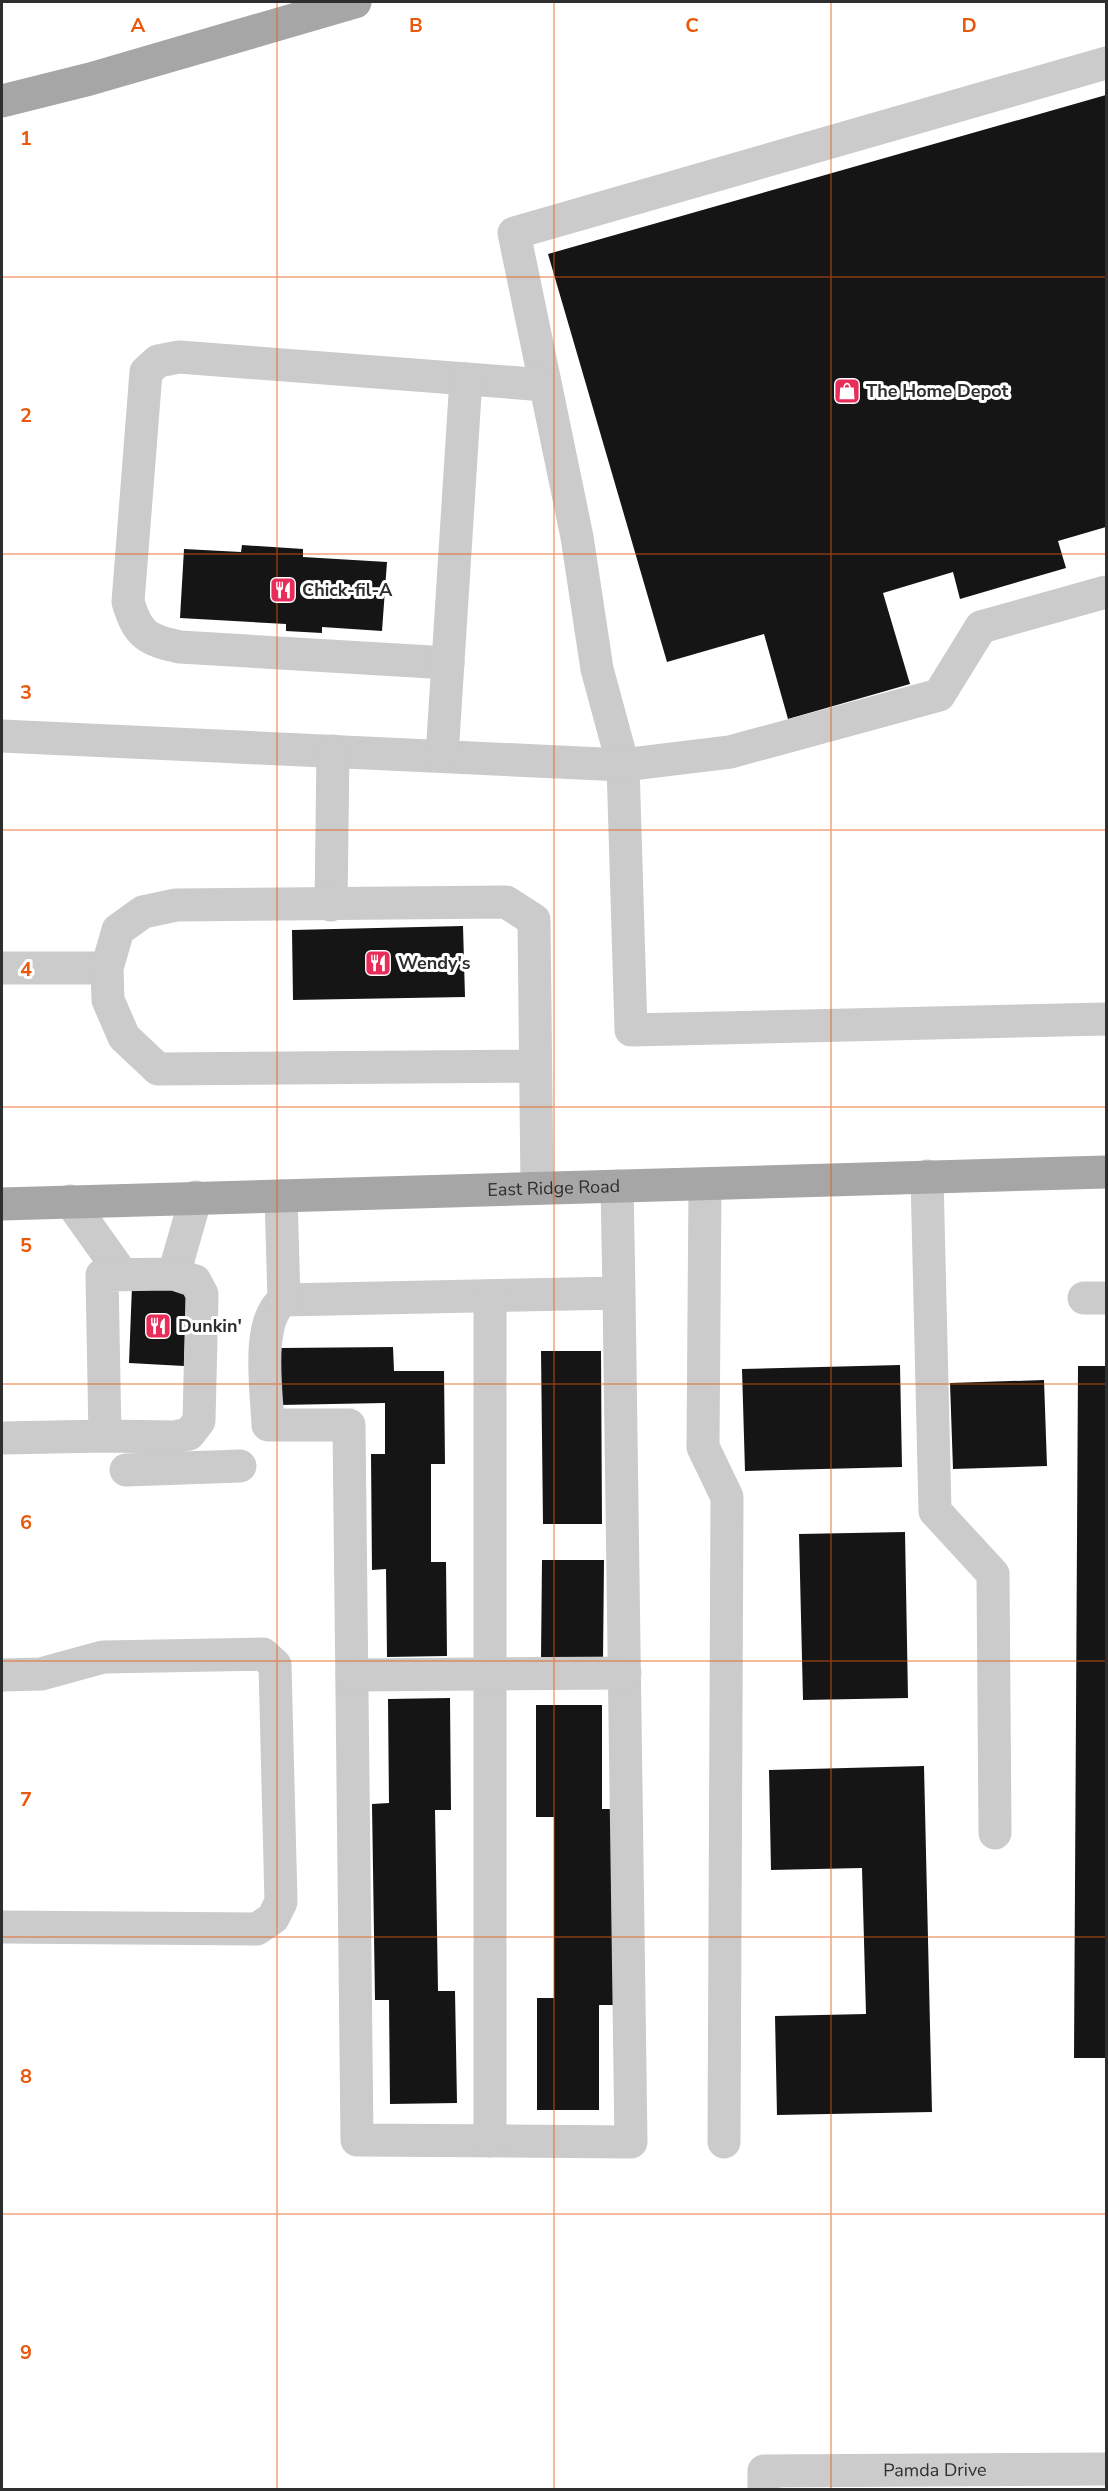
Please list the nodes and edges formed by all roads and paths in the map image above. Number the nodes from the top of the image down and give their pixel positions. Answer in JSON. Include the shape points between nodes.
{"nodes":[{"id":1,"x":355,"y":2,"type":"edge"},
{"id":2,"x":1107,"y":63,"type":"edge"},
{"id":3,"x":2,"y":101,"type":"edge"},
{"id":4,"x":466,"y":379,"type":"junction"},
{"id":5,"x":545,"y":385,"type":"junction"},
{"id":6,"x":1107,"y":592,"type":"edge"},
{"id":7,"x":448,"y":663,"type":"junction"},
{"id":8,"x":2,"y":736,"type":"edge"},
{"id":9,"x":333,"y":751,"type":"junction"},
{"id":10,"x":442,"y":756,"type":"junction"},
{"id":11,"x":623,"y":765,"type":"junction"},
{"id":12,"x":331,"y":905,"type":"junction"},
{"id":13,"x":2,"y":968,"type":"edge"},
{"id":14,"x":107,"y":968,"type":"junction"},
{"id":15,"x":1107,"y":1019,"type":"edge"},
{"id":16,"x":535,"y":1066,"type":"junction"},
{"id":17,"x":1107,"y":1172,"type":"edge"},
{"id":18,"x":927,"y":1176,"type":"junction"},
{"id":19,"x":705,"y":1184,"type":"junction"},
{"id":20,"x":617,"y":1186,"type":"junction"},
{"id":21,"x":537,"y":1188,"type":"junction"},
{"id":22,"x":281,"y":1196,"type":"junction"},
{"id":23,"x":196,"y":1197,"type":"junction"},
{"id":24,"x":70,"y":1201,"type":"junction"},
{"id":25,"x":2,"y":1204,"type":"edge"},
{"id":26,"x":174,"y":1274,"type":"junction"},
{"id":27,"x":122,"y":1275,"type":"junction"},
{"id":28,"x":620,"y":1293,"type":"junction"},
{"id":29,"x":490,"y":1296,"type":"junction"},
{"id":30,"x":284,"y":1300,"type":"junction"},
{"id":31,"x":105,"y":1436,"type":"junction"},
{"id":32,"x":2,"y":1437,"type":"edge"},
{"id":33,"x":240,"y":1466,"type":"dead end"},
{"id":34,"x":126,"y":1470,"type":"dead end"},
{"id":35,"x":625,"y":1673,"type":"junction"},
{"id":36,"x":490,"y":1674,"type":"junction"},
{"id":37,"x":2,"y":1675,"type":"edge"},
{"id":38,"x":352,"y":1675,"type":"junction"},
{"id":39,"x":995,"y":1833,"type":"dead end"},
{"id":40,"x":2,"y":1927,"type":"edge"},
{"id":41,"x":490,"y":2141,"type":"junction"},
{"id":42,"x":724,"y":2142,"type":"dead end"},
{"id":43,"x":1107,"y":2469,"type":"edge"},
{"id":44,"x":764,"y":2480,"type":"edge"}],
"edges":[{"from":1,"to":3,"type":"main road"},
{"from":2,"to":5,"type":"street","via":[[514,233]]},
{"from":4,"to":5,"type":"street"},
{"from":4,"to":7,"type":"street"},
{"from":4,"to":7,"type":"street","via":[[179,357],[158,361],[146,372],[128,602],[135,624],[152,641],[180,647]]},
{"from":5,"to":11,"type":"street","via":[[577,537],[597,669]]},
{"from":6,"to":11,"type":"street","via":[[981,627],[939,695],[730,752]]},
{"from":7,"to":10,"type":"street"},
{"from":8,"to":9,"type":"street"},
{"from":9,"to":10,"type":"street"},
{"from":9,"to":12,"type":"street"},
{"from":10,"to":11,"type":"street"},
{"from":11,"to":15,"type":"street","via":[[631,1030]]},
{"from":12,"to":14,"type":"street","via":[[176,905],[143,912],[118,930]]},
{"from":12,"to":16,"type":"street","via":[[506,902],[534,920]]},
{"from":13,"to":14,"type":"street"},
{"from":14,"to":16,"type":"street","via":[[108,1000],[124,1037],[158,1069]]},
{"from":16,"to":21,"type":"street"},
{"from":17,"to":18,"type":"main road","name":"East Ridge Road"},
{"from":18,"to":19,"type":"main road","name":"East Ridge Road"},
{"from":18,"to":39,"type":"street","via":[[934,1511],[993,1574]]},
{"from":19,"to":20,"type":"main road","name":"East Ridge Road"},
{"from":19,"to":42,"type":"street","via":[[703,1447],[727,1497]]},
{"from":20,"to":21,"type":"main road","name":"East Ridge Road"},
{"from":20,"to":28,"type":"street"},
{"from":21,"to":22,"type":"main road","name":"East Ridge Road"},
{"from":22,"to":23,"type":"main road","name":"East Ridge Road"},
{"from":22,"to":30,"type":"street"},
{"from":23,"to":24,"type":"main road","name":"East Ridge Road"},
{"from":23,"to":26,"type":"street"},
{"from":24,"to":25,"type":"main road","name":"East Ridge Road"},
{"from":24,"to":27,"type":"street"},
{"from":26,"to":27,"type":"street"},
{"from":26,"to":31,"type":"street","via":[[195,1281],[202,1294],[199,1421],[189,1434],[174,1437]]},
{"from":27,"to":31,"type":"street","via":[[102,1275]]},
{"from":28,"to":29,"type":"street"},
{"from":28,"to":35,"type":"street"},
{"from":29,"to":30,"type":"street"},
{"from":29,"to":36,"type":"street"},
{"from":30,"to":38,"type":"street","via":[[276,1305],[267,1325],[267,1425],[349,1425]]},
{"from":31,"to":32,"type":"street"},
{"from":33,"to":34,"type":"street"},
{"from":35,"to":36,"type":"street"},
{"from":35,"to":41,"type":"street","via":[[631,2142]]},
{"from":36,"to":38,"type":"street"},
{"from":36,"to":41,"type":"street"},
{"from":37,"to":40,"type":"street","via":[[41,1674],[103,1657],[263,1654],[275,1665],[280,1902],[273,1918],[257,1929]]},
{"from":38,"to":41,"type":"street","via":[[357,2140]]},
{"from":43,"to":44,"type":"street","name":"Pamda Drive"}]}
